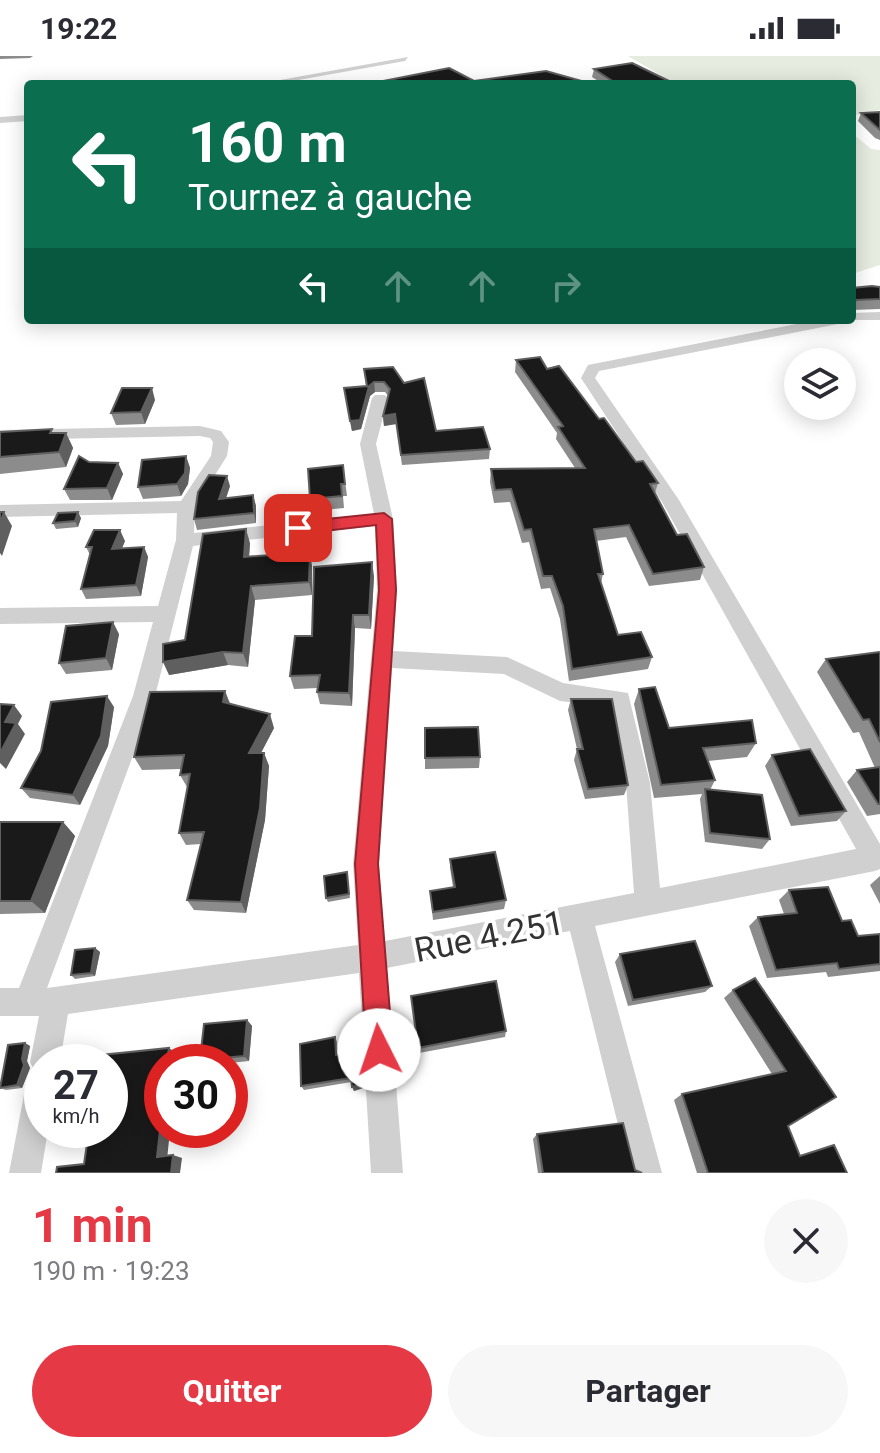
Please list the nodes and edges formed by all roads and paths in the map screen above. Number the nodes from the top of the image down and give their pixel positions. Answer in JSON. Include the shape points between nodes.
{"nodes":[{"id":1,"x":405,"y":59,"type":"dead end"},
{"id":2,"x":336,"y":72,"type":"junction"},
{"id":3,"x":346,"y":79,"type":"dead end"},
{"id":4,"x":287,"y":80,"type":"edge"},
{"id":5,"x":24,"y":118,"type":"edge"},
{"id":6,"x":0,"y":120,"type":"edge"},
{"id":7,"x":880,"y":316,"type":"edge"},
{"id":8,"x":856,"y":317,"type":"edge"},
{"id":9,"x":818,"y":324,"type":"edge"},
{"id":10,"x":380,"y":398,"type":"dead end"},
{"id":11,"x":0,"y":435,"type":"edge"},
{"id":12,"x":186,"y":507,"type":"junction"},
{"id":13,"x":0,"y":511,"type":"edge"},
{"id":14,"x":384,"y":519,"type":"junction"},
{"id":15,"x":185,"y":540,"type":"junction"},
{"id":16,"x":165,"y":614,"type":"junction"},
{"id":17,"x":0,"y":616,"type":"edge"},
{"id":18,"x":381,"y":659,"type":"junction"},
{"id":19,"x":877,"y":858,"type":"edge"},
{"id":20,"x":648,"y":903,"type":"junction"},
{"id":21,"x":580,"y":919,"type":"junction"},
{"id":22,"x":373,"y":957,"type":"junction"},
{"id":23,"x":0,"y":1002,"type":"edge"},
{"id":24,"x":42,"y":1002,"type":"junction"},
{"id":25,"x":44,"y":1044,"type":"edge"},
{"id":26,"x":30,"y":1148,"type":"edge"},
{"id":27,"x":25,"y":1173,"type":"edge"},
{"id":28,"x":387,"y":1173,"type":"edge"},
{"id":29,"x":646,"y":1173,"type":"edge"}],
"edges":[{"from":1,"to":2,"type":"street"},
{"from":2,"to":3,"type":"street"},
{"from":2,"to":4,"type":"street"},
{"from":5,"to":6,"type":"street"},
{"from":7,"to":8,"type":"street"},
{"from":9,"to":19,"type":"street","via":[[593,368],[588,378],[670,500]]},
{"from":10,"to":14,"type":"street","via":[[368,458]]},
{"from":11,"to":12,"type":"street","via":[[215,434],[221,442],[219,456]]},
{"from":12,"to":13,"type":"street"},
{"from":12,"to":15,"type":"street"},
{"from":14,"to":15,"type":"street"},
{"from":14,"to":18,"type":"street","via":[[387,590]]},
{"from":15,"to":16,"type":"street"},
{"from":16,"to":17,"type":"street"},
{"from":16,"to":24,"type":"street","via":[[144,696]]},
{"from":18,"to":20,"type":"street","via":[[507,666],[560,692],[620,699],[638,783]]},
{"from":18,"to":22,"type":"street","via":[[366,864]]},
{"from":19,"to":20,"type":"street","name":"Rue 4.251"},
{"from":20,"to":21,"type":"street","name":"Rue 4.251"},
{"from":21,"to":22,"type":"street","name":"Rue 4.251"},
{"from":21,"to":29,"type":"street"},
{"from":22,"to":24,"type":"street","name":"Rue 4.251"},
{"from":22,"to":28,"type":"street"},
{"from":23,"to":24,"type":"street","name":"Rue 4.251"},
{"from":24,"to":25,"type":"street"},
{"from":26,"to":27,"type":"street"}]}
